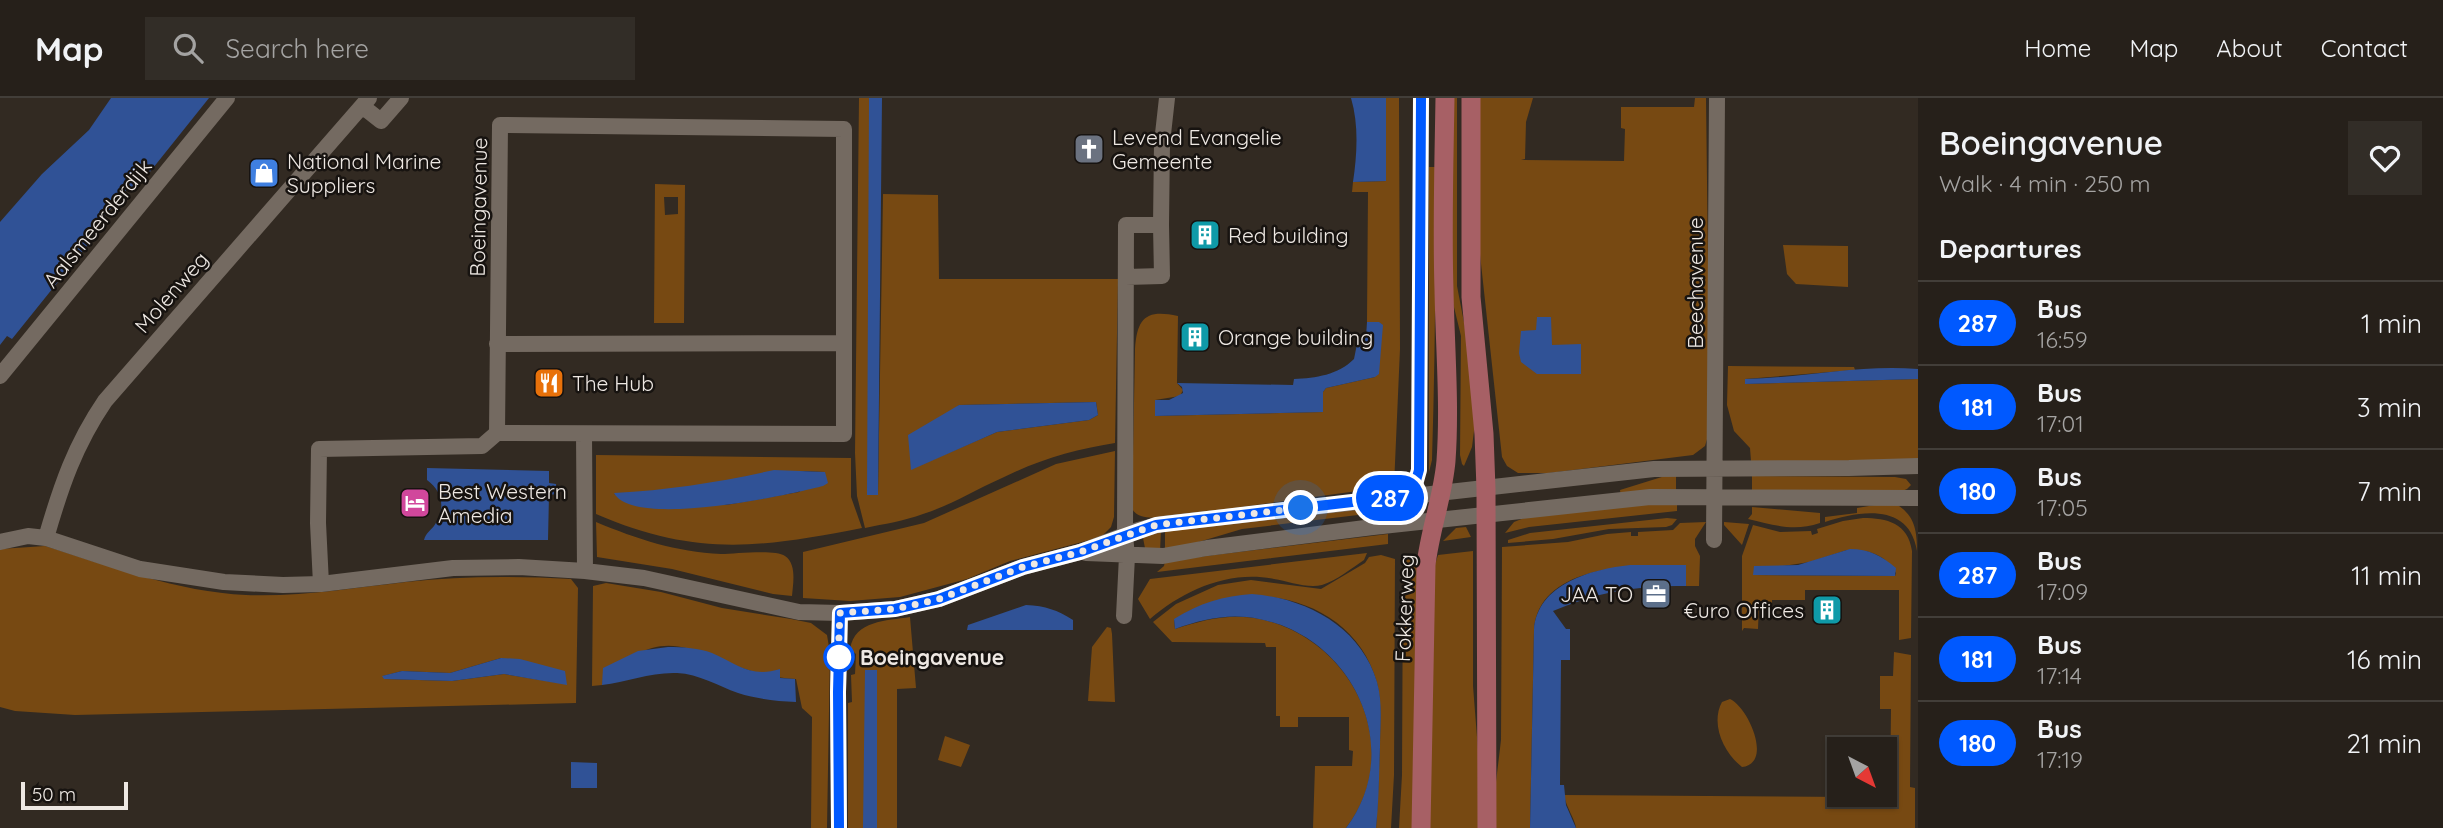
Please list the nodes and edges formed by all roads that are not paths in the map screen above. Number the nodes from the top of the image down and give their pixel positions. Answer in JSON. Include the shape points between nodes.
{"nodes":[{"id":1,"x":227,"y":98,"type":"edge"},
{"id":2,"x":401,"y":98,"type":"edge"},
{"id":3,"x":1167,"y":98,"type":"edge"},
{"id":4,"x":1445,"y":98,"type":"edge"},
{"id":5,"x":1471,"y":98,"type":"edge"},
{"id":6,"x":1717,"y":98,"type":"edge"},
{"id":7,"x":365,"y":102,"type":"edge"},
{"id":8,"x":1161,"y":225,"type":"junction"},
{"id":9,"x":1126,"y":276,"type":"junction"},
{"id":10,"x":844,"y":343,"type":"junction"},
{"id":11,"x":497,"y":344,"type":"junction"},
{"id":12,"x":0,"y":376,"type":"edge"},
{"id":13,"x":497,"y":433,"type":"junction"},
{"id":14,"x":584,"y":434,"type":"junction"},
{"id":15,"x":1918,"y":466,"type":"edge"},
{"id":16,"x":1715,"y":468,"type":"junction"},
{"id":17,"x":1486,"y":489,"type":"junction"},
{"id":18,"x":1442,"y":492,"type":"junction"},
{"id":19,"x":1714,"y":496,"type":"junction"},
{"id":20,"x":1918,"y":498,"type":"edge"},
{"id":21,"x":1486,"y":516,"type":"junction"},
{"id":22,"x":1434,"y":520,"type":"junction"},
{"id":23,"x":1125,"y":536,"type":"junction"},
{"id":24,"x":46,"y":538,"type":"junction"},
{"id":25,"x":1714,"y":540,"type":"dead end"},
{"id":26,"x":0,"y":542,"type":"edge"},
{"id":27,"x":1080,"y":552,"type":"junction"},
{"id":28,"x":1127,"y":556,"type":"junction"},
{"id":29,"x":585,"y":571,"type":"junction"},
{"id":30,"x":321,"y":584,"type":"junction"},
{"id":31,"x":840,"y":613,"type":"junction"},
{"id":32,"x":1124,"y":616,"type":"dead end"},
{"id":33,"x":839,"y":828,"type":"edge"},
{"id":34,"x":1421,"y":828,"type":"edge"},
{"id":35,"x":1488,"y":828,"type":"edge"}],
"edges":[{"from":1,"to":12,"type":"street","name":"Aalsmeerderdijk"},
{"from":2,"to":7,"type":"street","via":[[381,121]]},
{"from":3,"to":8,"type":"street"},
{"from":4,"to":18,"type":"main road","name":"Fokkerweg","via":[[1448,390]]},
{"from":5,"to":17,"type":"main road","via":[[1471,297]]},
{"from":6,"to":16,"type":"street","name":"Beechavenue"},
{"from":7,"to":24,"type":"street","name":"Molenweg","via":[[105,401],[73,454]]},
{"from":8,"to":9,"type":"street","via":[[1126,225]]},
{"from":8,"to":9,"type":"street","via":[[1162,276]]},
{"from":9,"to":23,"type":"street"},
{"from":10,"to":11,"type":"street"},
{"from":10,"to":11,"type":"street","name":"Boeingavenue","via":[[844,129],[500,125]]},
{"from":10,"to":14,"type":"street","name":"Boeingavenue","via":[[844,434]]},
{"from":11,"to":13,"type":"street","name":"Boeingavenue"},
{"from":13,"to":14,"type":"street","name":"Boeingavenue"},
{"from":13,"to":30,"type":"street","name":"Boeingavenue","via":[[482,446],[319,449]]},
{"from":14,"to":29,"type":"street"},
{"from":15,"to":16,"type":"street"},
{"from":16,"to":17,"type":"street","via":[[1637,470]]},
{"from":16,"to":19,"type":"street","name":"Beechavenue"},
{"from":17,"to":18,"type":"street"},
{"from":17,"to":21,"type":"main road"},
{"from":18,"to":22,"type":"main road","name":"Fokkerweg"},
{"from":18,"to":23,"type":"street","via":[[1156,525]]},
{"from":19,"to":20,"type":"street"},
{"from":19,"to":21,"type":"street","via":[[1639,498]]},
{"from":19,"to":25,"type":"street","name":"Beechavenue"},
{"from":21,"to":22,"type":"street"},
{"from":21,"to":35,"type":"main road"},
{"from":22,"to":28,"type":"street","via":[[1163,556]]},
{"from":22,"to":34,"type":"main road","name":"Fokkerweg","via":[[1426,565]]},
{"from":23,"to":27,"type":"street"},
{"from":23,"to":28,"type":"street"},
{"from":24,"to":26,"type":"street","via":[[28,536]]},
{"from":24,"to":30,"type":"street","via":[[140,569],[224,582]]},
{"from":27,"to":28,"type":"street"},
{"from":27,"to":31,"type":"street","via":[[1023,567],[932,601]]},
{"from":28,"to":32,"type":"street"},
{"from":29,"to":30,"type":"street","via":[[453,568]]},
{"from":29,"to":31,"type":"street","via":[[644,578],[799,612]]},
{"from":31,"to":33,"type":"street"}]}
